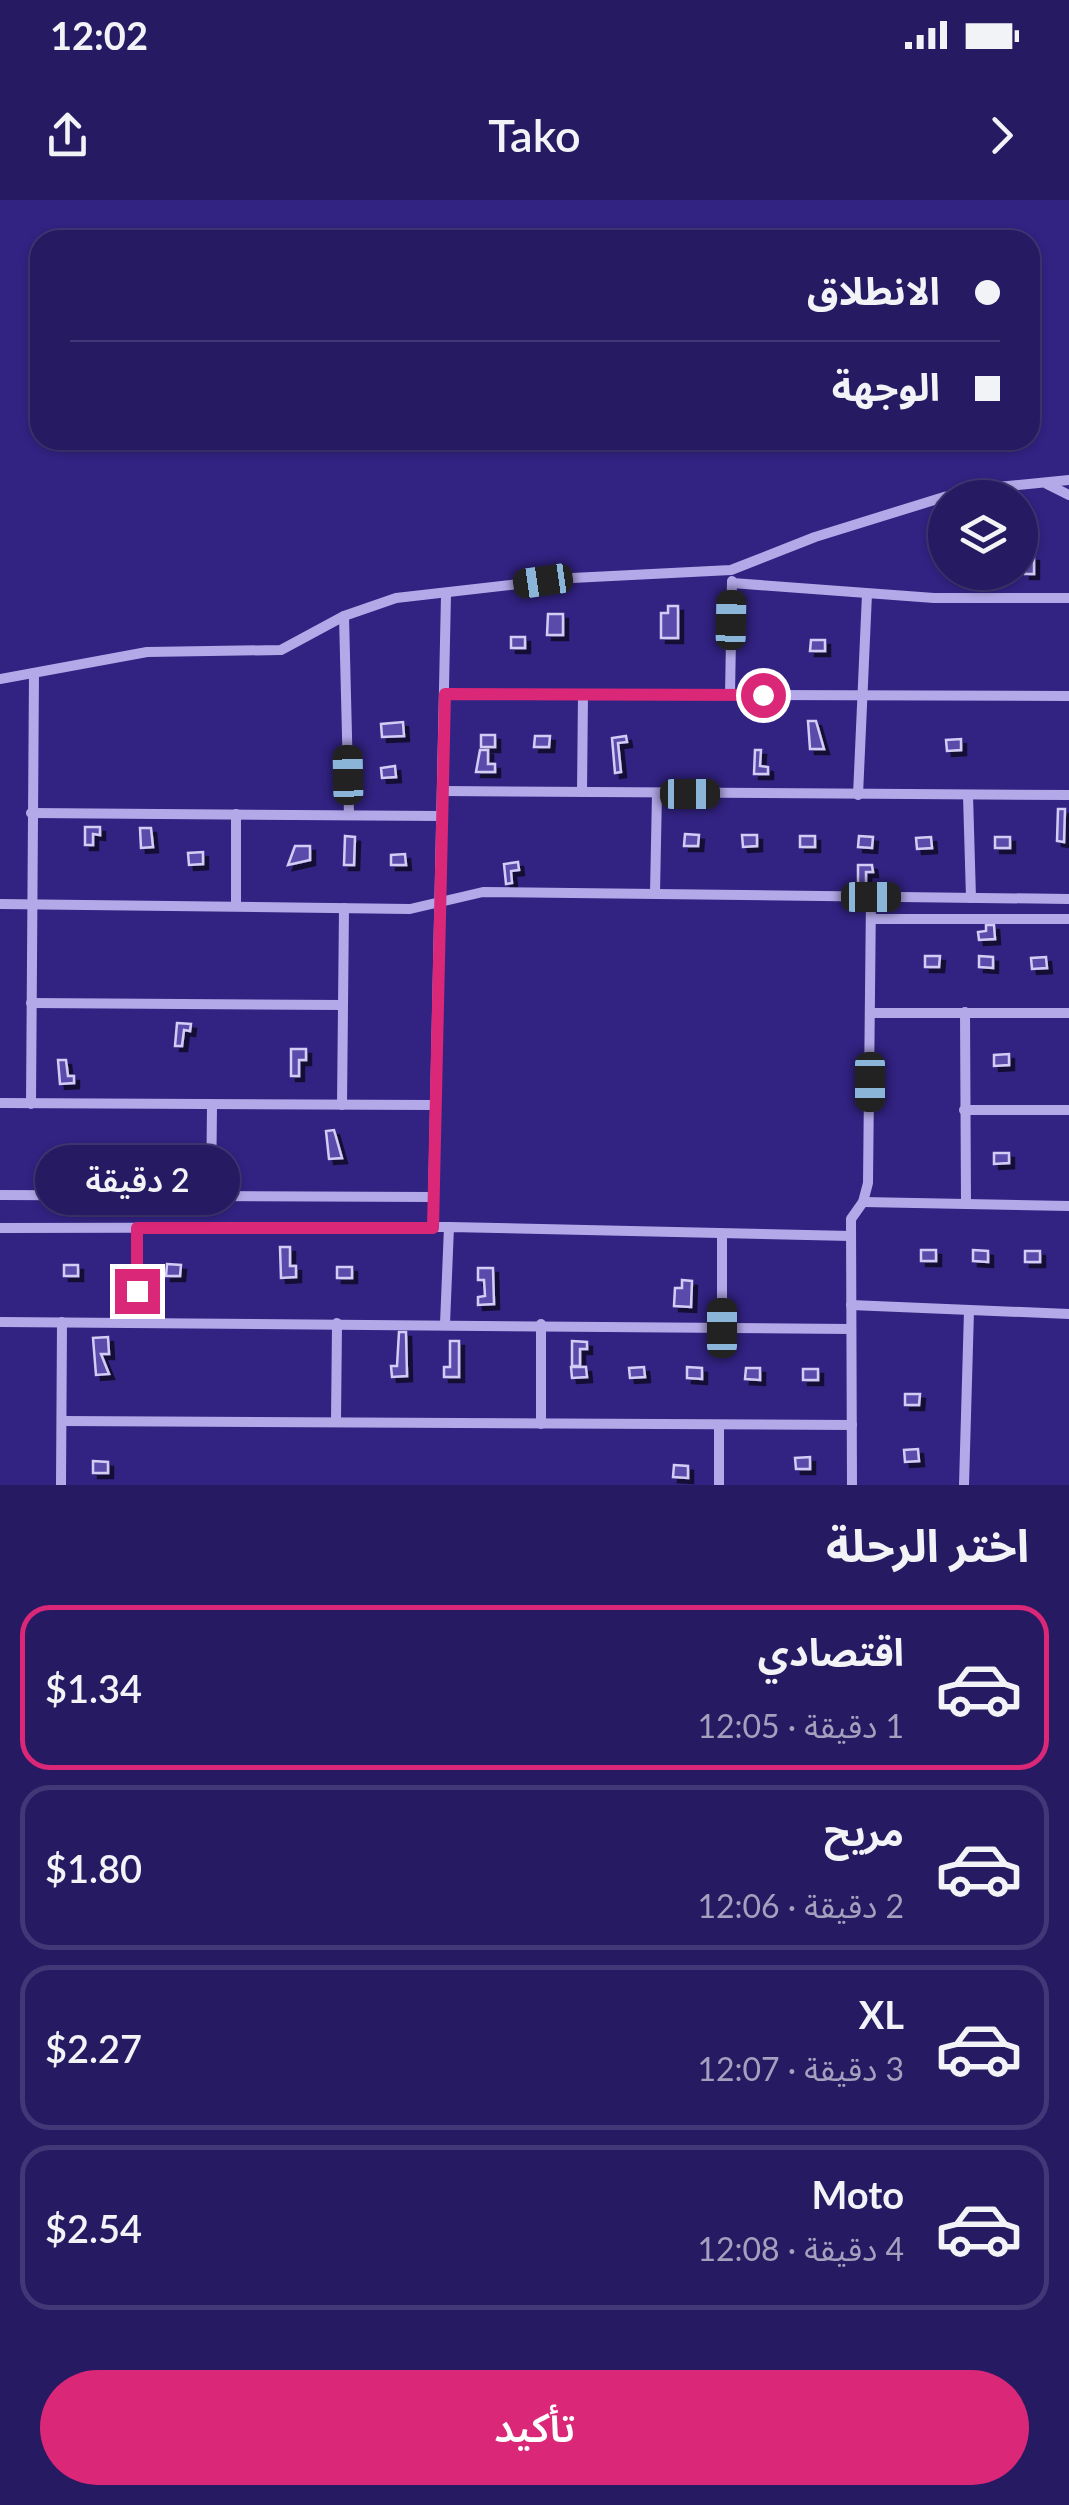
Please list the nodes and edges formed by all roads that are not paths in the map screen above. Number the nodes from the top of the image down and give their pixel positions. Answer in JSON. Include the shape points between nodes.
{"nodes":[{"id":1,"x":1069,"y":480,"type":"edge"},
{"id":2,"x":1047,"y":484,"type":"junction"},
{"id":3,"x":1069,"y":494,"type":"edge"},
{"id":4,"x":731,"y":570,"type":"junction"},
{"id":5,"x":732,"y":583,"type":"junction"},
{"id":6,"x":867,"y":594,"type":"junction"},
{"id":7,"x":446,"y":595,"type":"junction"},
{"id":8,"x":1069,"y":598,"type":"edge"},
{"id":9,"x":344,"y":616,"type":"junction"},
{"id":10,"x":34,"y":674,"type":"junction"},
{"id":11,"x":0,"y":679,"type":"edge"},
{"id":12,"x":445,"y":694,"type":"junction"},
{"id":13,"x":583,"y":694,"type":"junction"},
{"id":14,"x":730,"y":694,"type":"junction"},
{"id":15,"x":862,"y":695,"type":"junction"},
{"id":16,"x":1069,"y":696,"type":"edge"},
{"id":17,"x":443,"y":791,"type":"junction"},
{"id":18,"x":582,"y":792,"type":"junction"},
{"id":19,"x":657,"y":793,"type":"junction"},
{"id":20,"x":858,"y":795,"type":"junction"},
{"id":21,"x":1069,"y":795,"type":"edge"},
{"id":22,"x":968,"y":796,"type":"junction"},
{"id":23,"x":32,"y":814,"type":"junction"},
{"id":24,"x":236,"y":814,"type":"junction"},
{"id":25,"x":348,"y":815,"type":"junction"},
{"id":26,"x":442,"y":816,"type":"junction"},
{"id":27,"x":655,"y":893,"type":"junction"},
{"id":28,"x":871,"y":897,"type":"junction"},
{"id":29,"x":971,"y":898,"type":"junction"},
{"id":30,"x":1069,"y":899,"type":"edge"},
{"id":31,"x":441,"y":903,"type":"junction"},
{"id":32,"x":0,"y":904,"type":"edge"},
{"id":33,"x":32,"y":905,"type":"junction"},
{"id":34,"x":236,"y":906,"type":"junction"},
{"id":35,"x":344,"y":908,"type":"junction"},
{"id":36,"x":871,"y":919,"type":"junction"},
{"id":37,"x":1069,"y":919,"type":"edge"},
{"id":38,"x":30,"y":1003,"type":"junction"},
{"id":39,"x":343,"y":1005,"type":"junction"},
{"id":40,"x":965,"y":1012,"type":"junction"},
{"id":41,"x":870,"y":1013,"type":"junction"},
{"id":42,"x":1069,"y":1013,"type":"edge"},
{"id":43,"x":0,"y":1103,"type":"edge"},
{"id":44,"x":31,"y":1104,"type":"junction"},
{"id":45,"x":342,"y":1105,"type":"junction"},
{"id":46,"x":433,"y":1105,"type":"junction"},
{"id":47,"x":212,"y":1106,"type":"junction"},
{"id":48,"x":964,"y":1110,"type":"junction"},
{"id":49,"x":1069,"y":1110,"type":"edge"},
{"id":50,"x":0,"y":1196,"type":"edge"},
{"id":51,"x":434,"y":1197,"type":"junction"},
{"id":52,"x":210,"y":1198,"type":"junction"},
{"id":53,"x":864,"y":1202,"type":"junction"},
{"id":54,"x":966,"y":1204,"type":"junction"},
{"id":55,"x":1069,"y":1206,"type":"edge"},
{"id":56,"x":0,"y":1228,"type":"edge"},
{"id":57,"x":137,"y":1228,"type":"junction"},
{"id":58,"x":433,"y":1228,"type":"junction"},
{"id":59,"x":448,"y":1228,"type":"junction"},
{"id":60,"x":722,"y":1234,"type":"junction"},
{"id":61,"x":851,"y":1236,"type":"junction"},
{"id":62,"x":851,"y":1305,"type":"junction"},
{"id":63,"x":969,"y":1311,"type":"junction"},
{"id":64,"x":1069,"y":1314,"type":"edge"},
{"id":65,"x":0,"y":1322,"type":"edge"},
{"id":66,"x":62,"y":1322,"type":"junction"},
{"id":67,"x":138,"y":1322,"type":"junction"},
{"id":68,"x":337,"y":1323,"type":"junction"},
{"id":69,"x":445,"y":1324,"type":"junction"},
{"id":70,"x":541,"y":1324,"type":"junction"},
{"id":71,"x":722,"y":1328,"type":"junction"},
{"id":72,"x":851,"y":1329,"type":"junction"},
{"id":73,"x":62,"y":1421,"type":"junction"},
{"id":74,"x":336,"y":1422,"type":"junction"},
{"id":75,"x":542,"y":1424,"type":"junction"},
{"id":76,"x":719,"y":1425,"type":"junction"},
{"id":77,"x":852,"y":1425,"type":"junction"},
{"id":78,"x":61,"y":1485,"type":"edge"},
{"id":79,"x":719,"y":1485,"type":"edge"},
{"id":80,"x":852,"y":1485,"type":"edge"},
{"id":81,"x":964,"y":1485,"type":"edge"}],
"edges":[{"from":1,"to":2,"type":"street"},
{"from":2,"to":3,"type":"street"},
{"from":2,"to":4,"type":"street","via":[[944,498]]},
{"from":4,"to":5,"type":"street"},
{"from":4,"to":7,"type":"street","via":[[572,578]]},
{"from":5,"to":6,"type":"street"},
{"from":5,"to":14,"type":"street"},
{"from":6,"to":8,"type":"street"},
{"from":6,"to":15,"type":"street"},
{"from":7,"to":9,"type":"street","via":[[396,598]]},
{"from":7,"to":12,"type":"street"},
{"from":9,"to":10,"type":"street","via":[[281,650],[148,652]]},
{"from":9,"to":25,"type":"street"},
{"from":10,"to":11,"type":"street"},
{"from":10,"to":23,"type":"street"},
{"from":12,"to":13,"type":"street"},
{"from":12,"to":17,"type":"street"},
{"from":13,"to":14,"type":"street"},
{"from":13,"to":18,"type":"street"},
{"from":14,"to":15,"type":"street"},
{"from":15,"to":16,"type":"street"},
{"from":15,"to":20,"type":"street"},
{"from":17,"to":18,"type":"street"},
{"from":17,"to":26,"type":"street"},
{"from":18,"to":19,"type":"street"},
{"from":19,"to":20,"type":"street"},
{"from":19,"to":27,"type":"street"},
{"from":20,"to":22,"type":"street"},
{"from":21,"to":22,"type":"street"},
{"from":22,"to":29,"type":"street"},
{"from":23,"to":24,"type":"street"},
{"from":23,"to":33,"type":"street"},
{"from":24,"to":25,"type":"street"},
{"from":24,"to":34,"type":"street"},
{"from":25,"to":26,"type":"street"},
{"from":26,"to":31,"type":"street"},
{"from":27,"to":28,"type":"street"},
{"from":27,"to":31,"type":"street","via":[[483,892]]},
{"from":28,"to":29,"type":"street"},
{"from":28,"to":36,"type":"street"},
{"from":29,"to":30,"type":"street"},
{"from":31,"to":35,"type":"street"},
{"from":31,"to":46,"type":"street"},
{"from":32,"to":33,"type":"street"},
{"from":33,"to":34,"type":"street"},
{"from":33,"to":38,"type":"street"},
{"from":34,"to":35,"type":"street"},
{"from":35,"to":39,"type":"street"},
{"from":36,"to":37,"type":"street"},
{"from":36,"to":41,"type":"street"},
{"from":38,"to":39,"type":"street"},
{"from":38,"to":44,"type":"street"},
{"from":39,"to":45,"type":"street"},
{"from":40,"to":41,"type":"street"},
{"from":40,"to":42,"type":"street"},
{"from":40,"to":48,"type":"street"},
{"from":41,"to":53,"type":"street"},
{"from":43,"to":44,"type":"street"},
{"from":44,"to":47,"type":"street"},
{"from":45,"to":46,"type":"street"},
{"from":45,"to":47,"type":"street"},
{"from":46,"to":51,"type":"street"},
{"from":47,"to":52,"type":"street"},
{"from":48,"to":49,"type":"street"},
{"from":48,"to":54,"type":"street"},
{"from":50,"to":52,"type":"street"},
{"from":51,"to":52,"type":"street"},
{"from":51,"to":58,"type":"street"},
{"from":53,"to":54,"type":"street"},
{"from":53,"to":61,"type":"street","via":[[851,1219]]},
{"from":54,"to":55,"type":"street"},
{"from":56,"to":57,"type":"street"},
{"from":57,"to":58,"type":"street"},
{"from":57,"to":67,"type":"street"},
{"from":58,"to":59,"type":"street"},
{"from":59,"to":60,"type":"street"},
{"from":59,"to":69,"type":"street"},
{"from":60,"to":61,"type":"street"},
{"from":60,"to":71,"type":"street"},
{"from":61,"to":62,"type":"street"},
{"from":62,"to":63,"type":"street"},
{"from":62,"to":72,"type":"street"},
{"from":63,"to":64,"type":"street"},
{"from":63,"to":81,"type":"street"},
{"from":65,"to":66,"type":"street"},
{"from":66,"to":67,"type":"street"},
{"from":66,"to":73,"type":"street"},
{"from":67,"to":68,"type":"street"},
{"from":68,"to":69,"type":"street"},
{"from":68,"to":74,"type":"street"},
{"from":69,"to":70,"type":"street"},
{"from":70,"to":71,"type":"street"},
{"from":70,"to":75,"type":"street"},
{"from":71,"to":72,"type":"street"},
{"from":72,"to":77,"type":"street"},
{"from":73,"to":74,"type":"street"},
{"from":73,"to":78,"type":"street"},
{"from":74,"to":75,"type":"street"},
{"from":75,"to":76,"type":"street"},
{"from":76,"to":77,"type":"street"},
{"from":76,"to":79,"type":"street"},
{"from":77,"to":80,"type":"street"}]}
